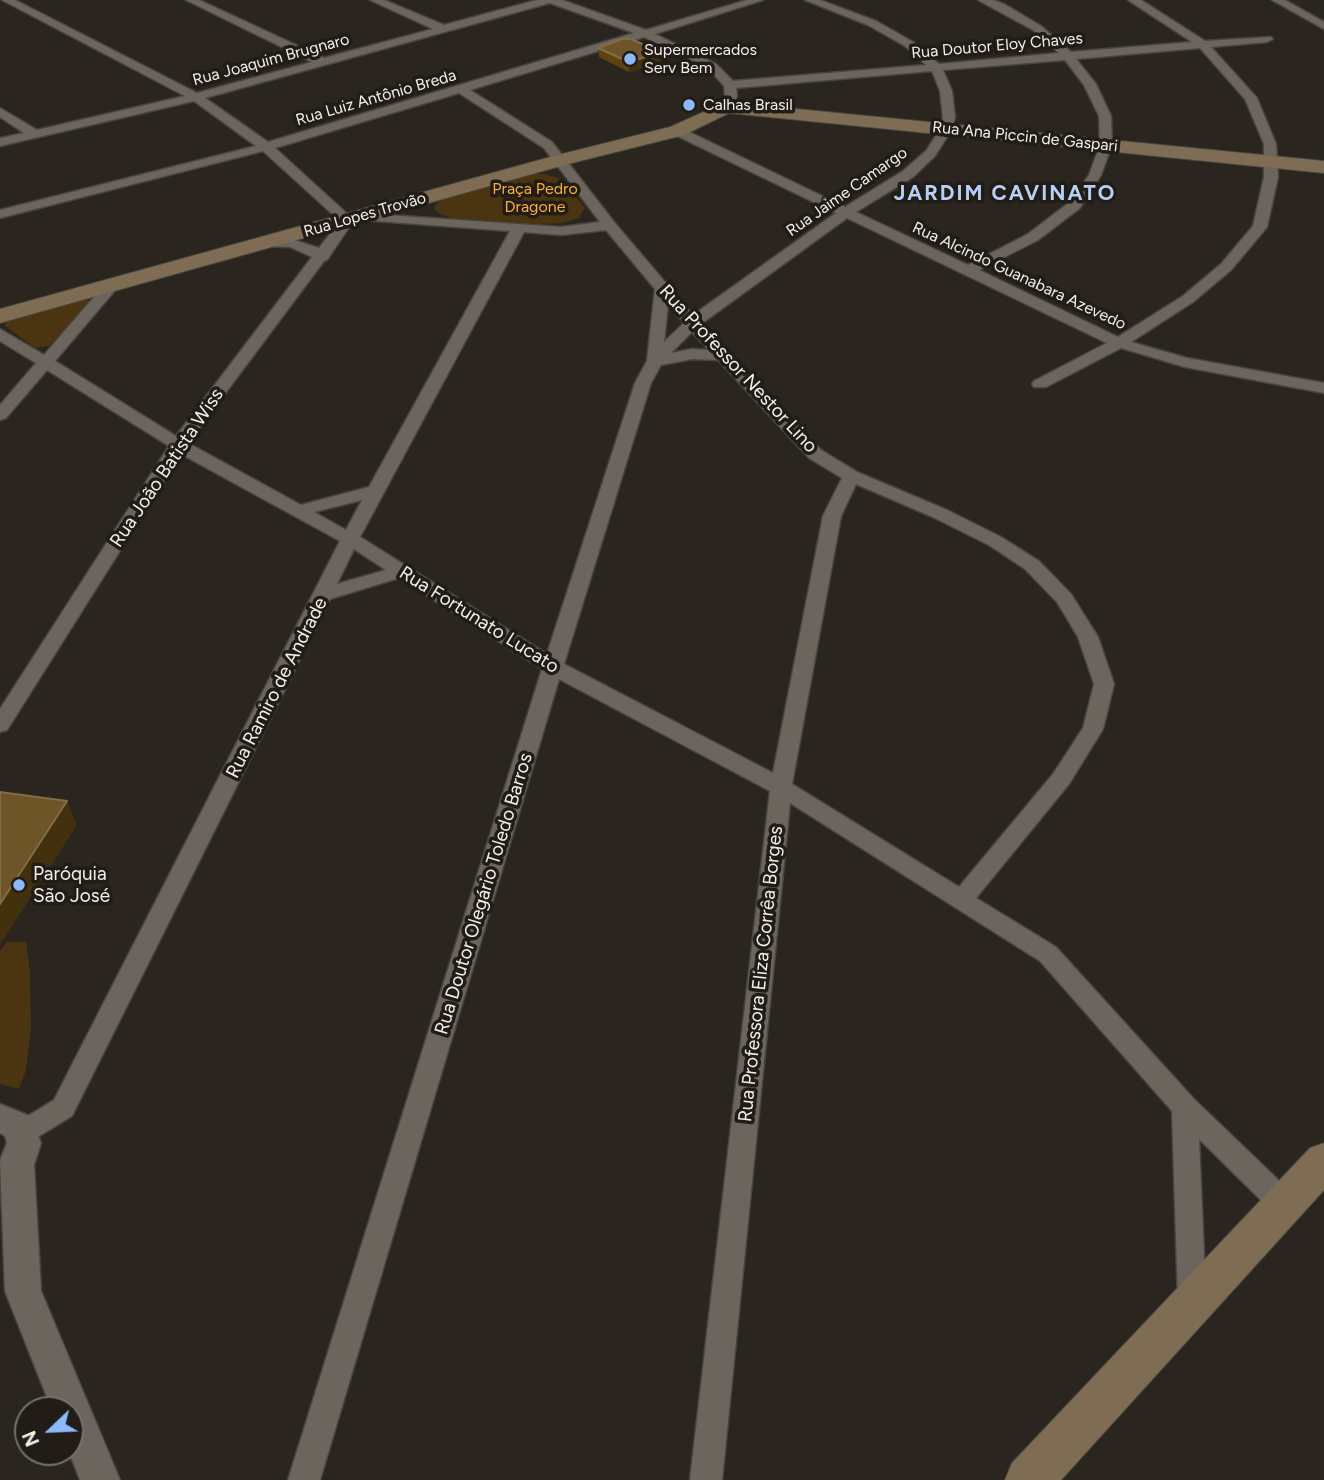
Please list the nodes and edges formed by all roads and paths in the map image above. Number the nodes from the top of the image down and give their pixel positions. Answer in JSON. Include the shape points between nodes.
{"nodes":[{"id":1,"x":7,"y":0,"type":"edge"},
{"id":2,"x":191,"y":0,"type":"edge"},
{"id":3,"x":375,"y":0,"type":"edge"},
{"id":4,"x":551,"y":0,"type":"edge"},
{"id":5,"x":758,"y":0,"type":"edge"},
{"id":6,"x":810,"y":0,"type":"edge"},
{"id":7,"x":983,"y":0,"type":"edge"},
{"id":8,"x":1133,"y":0,"type":"edge"},
{"id":9,"x":1277,"y":0,"type":"edge"},
{"id":10,"x":1324,"y":26,"type":"edge"},
{"id":11,"x":443,"y":29,"type":"junction"},
{"id":12,"x":646,"y":34,"type":"junction"},
{"id":13,"x":1267,"y":39,"type":"dead end"},
{"id":14,"x":1202,"y":44,"type":"junction"},
{"id":15,"x":1068,"y":56,"type":"junction"},
{"id":16,"x":324,"y":62,"type":"junction"},
{"id":17,"x":936,"y":67,"type":"junction"},
{"id":18,"x":730,"y":85,"type":"junction"},
{"id":19,"x":462,"y":90,"type":"junction"},
{"id":20,"x":196,"y":97,"type":"junction"},
{"id":21,"x":726,"y":107,"type":"junction"},
{"id":22,"x":0,"y":112,"type":"edge"},
{"id":23,"x":946,"y":129,"type":"junction"},
{"id":24,"x":677,"y":131,"type":"junction"},
{"id":25,"x":35,"y":134,"type":"junction"},
{"id":26,"x":0,"y":142,"type":"edge"},
{"id":27,"x":1105,"y":145,"type":"junction"},
{"id":28,"x":266,"y":147,"type":"junction"},
{"id":29,"x":561,"y":160,"type":"junction"},
{"id":30,"x":1270,"y":162,"type":"junction"},
{"id":31,"x":1324,"y":167,"type":"edge"},
{"id":32,"x":440,"y":194,"type":"junction"},
{"id":33,"x":846,"y":212,"type":"junction"},
{"id":34,"x":0,"y":214,"type":"edge"},
{"id":35,"x":355,"y":218,"type":"junction"},
{"id":36,"x":450,"y":222,"type":"junction"},
{"id":37,"x":609,"y":225,"type":"junction"},
{"id":38,"x":519,"y":228,"type":"junction"},
{"id":39,"x":266,"y":243,"type":"junction"},
{"id":40,"x":322,"y":257,"type":"junction"},
{"id":41,"x":967,"y":271,"type":"junction"},
{"id":42,"x":113,"y":285,"type":"junction"},
{"id":43,"x":662,"y":289,"type":"junction"},
{"id":44,"x":0,"y":316,"type":"edge"},
{"id":45,"x":692,"y":323,"type":"junction"},
{"id":46,"x":0,"y":334,"type":"edge"},
{"id":47,"x":1119,"y":343,"type":"junction"},
{"id":48,"x":724,"y":356,"type":"junction"},
{"id":49,"x":655,"y":361,"type":"junction"},
{"id":50,"x":43,"y":362,"type":"junction"},
{"id":51,"x":1040,"y":384,"type":"dead end"},
{"id":52,"x":1324,"y":388,"type":"edge"},
{"id":53,"x":0,"y":415,"type":"edge"},
{"id":54,"x":178,"y":445,"type":"junction"},
{"id":55,"x":851,"y":476,"type":"junction"},
{"id":56,"x":376,"y":491,"type":"junction"},
{"id":57,"x":299,"y":511,"type":"junction"},
{"id":58,"x":350,"y":539,"type":"junction"},
{"id":59,"x":403,"y":572,"type":"junction"},
{"id":60,"x":324,"y":594,"type":"junction"},
{"id":61,"x":552,"y":667,"type":"junction"},
{"id":62,"x":0,"y":726,"type":"edge"},
{"id":63,"x":781,"y":787,"type":"junction"},
{"id":64,"x":962,"y":899,"type":"junction"},
{"id":65,"x":1185,"y":1107,"type":"junction"},
{"id":66,"x":7,"y":1139,"type":"edge"},
{"id":67,"x":1311,"y":1177,"type":"edge"},
{"id":68,"x":11,"y":1273,"type":"edge"},
{"id":69,"x":1192,"y":1302,"type":"junction"},
{"id":70,"x":100,"y":1480,"type":"edge"},
{"id":71,"x":304,"y":1480,"type":"edge"},
{"id":72,"x":706,"y":1480,"type":"edge"},
{"id":73,"x":1029,"y":1480,"type":"edge"}],
"edges":[{"from":1,"to":20,"type":"street"},
{"from":2,"to":16,"type":"street"},
{"from":3,"to":11,"type":"street"},
{"from":4,"to":11,"type":"street","name":"Rua Joaquim Brugnaro"},
{"from":4,"to":12,"type":"street"},
{"from":5,"to":12,"type":"street","name":"Rua Luiz Antônio Breda"},
{"from":6,"to":17,"type":"street","via":[[872,23],[909,44]]},
{"from":7,"to":15,"type":"street","via":[[1037,28]]},
{"from":8,"to":14,"type":"street"},
{"from":9,"to":10,"type":"street"},
{"from":11,"to":16,"type":"street","name":"Rua Joaquim Brugnaro"},
{"from":12,"to":18,"type":"street","via":[[712,66]]},
{"from":12,"to":19,"type":"street","name":"Rua Luiz Antônio Breda"},
{"from":13,"to":14,"type":"street","name":"Rua Doutor Eloy Chaves"},
{"from":14,"to":15,"type":"street","name":"Rua Doutor Eloy Chaves"},
{"from":14,"to":30,"type":"street","via":[[1251,98],[1270,144]]},
{"from":15,"to":17,"type":"street","name":"Rua Doutor Eloy Chaves"},
{"from":15,"to":27,"type":"street","via":[[1090,84],[1105,116]]},
{"from":16,"to":20,"type":"street","name":"Rua Joaquim Brugnaro"},
{"from":17,"to":18,"type":"street","name":"Rua Doutor Eloy Chaves"},
{"from":17,"to":23,"type":"street","via":[[946,91]]},
{"from":18,"to":21,"type":"street"},
{"from":19,"to":28,"type":"street","name":"Rua Luiz Antônio Breda"},
{"from":19,"to":29,"type":"street","name":"Rua Professor Nestor Lino","via":[[548,145]]},
{"from":20,"to":25,"type":"street","name":"Rua Joaquim Brugnaro"},
{"from":20,"to":28,"type":"street"},
{"from":21,"to":23,"type":"main road","name":"Rua Ana Piccin de Gaspari"},
{"from":21,"to":24,"type":"main road","name":"Rua Lopes Trovão"},
{"from":22,"to":25,"type":"street"},
{"from":23,"to":27,"type":"main road","name":"Rua Ana Piccin de Gaspari"},
{"from":23,"to":33,"type":"street","name":"Rua Jaime Camargo","via":[[932,153],[908,174]]},
{"from":24,"to":29,"type":"main road","name":"Rua Lopes Trovão"},
{"from":24,"to":33,"type":"street","name":"Rua Alcindo Guanabara Azevedo"},
{"from":25,"to":26,"type":"street","name":"Rua Joaquim Brugnaro"},
{"from":27,"to":30,"type":"main road","name":"Rua Ana Piccin de Gaspari"},
{"from":27,"to":41,"type":"street","via":[[1095,175],[1075,205],[1032,237]]},
{"from":28,"to":34,"type":"street","name":"Rua Luiz Antônio Breda"},
{"from":28,"to":35,"type":"street"},
{"from":29,"to":32,"type":"main road","name":"Rua Lopes Trovão"},
{"from":29,"to":37,"type":"street","name":"Rua Professor Nestor Lino"},
{"from":30,"to":31,"type":"main road","name":"Rua Ana Piccin de Gaspari"},
{"from":30,"to":47,"type":"street","via":[[1260,227],[1252,237],[1188,299]]},
{"from":32,"to":35,"type":"main road","name":"Rua Lopes Trovão"},
{"from":32,"to":36,"type":"street","via":[[431,201],[431,208]]},
{"from":33,"to":41,"type":"street","name":"Rua Alcindo Guanabara Azevedo"},
{"from":33,"to":45,"type":"street","name":"Rua Jaime Camargo"},
{"from":35,"to":36,"type":"street"},
{"from":35,"to":39,"type":"main road","name":"Rua Lopes Trovão"},
{"from":35,"to":40,"type":"street","name":"Rua João Batista Wiss"},
{"from":36,"to":38,"type":"street"},
{"from":37,"to":38,"type":"street"},
{"from":37,"to":43,"type":"street","name":"Rua Professor Nestor Lino"},
{"from":38,"to":56,"type":"street","name":"Rua Ramiro de Andrade"},
{"from":39,"to":40,"type":"street","via":[[291,243]]},
{"from":39,"to":42,"type":"main road","name":"Rua Lopes Trovão"},
{"from":40,"to":54,"type":"street","name":"Rua João Batista Wiss"},
{"from":41,"to":47,"type":"street","name":"Rua Alcindo Guanabara Azevedo"},
{"from":42,"to":44,"type":"main road","name":"Rua Lopes Trovão"},
{"from":42,"to":50,"type":"street"},
{"from":43,"to":45,"type":"street","name":"Rua Professor Nestor Lino"},
{"from":43,"to":49,"type":"street"},
{"from":45,"to":48,"type":"street","name":"Rua Professor Nestor Lino"},
{"from":45,"to":49,"type":"street","name":"Rua Doutor Olegário Toledo Barros"},
{"from":46,"to":50,"type":"street","name":"Rua Fortunato Lucato"},
{"from":47,"to":51,"type":"street"},
{"from":47,"to":52,"type":"street","name":"Rua Alcindo Guanabara Azevedo","via":[[1185,362]]},
{"from":48,"to":49,"type":"street","via":[[692,354]]},
{"from":48,"to":55,"type":"street","name":"Rua Professor Nestor Lino","via":[[815,454]]},
{"from":49,"to":61,"type":"street","name":"Rua Doutor Olegário Toledo Barros","via":[[643,383]]},
{"from":50,"to":53,"type":"street"},
{"from":50,"to":54,"type":"street","name":"Rua Fortunato Lucato"},
{"from":54,"to":57,"type":"street","name":"Rua Fortunato Lucato"},
{"from":54,"to":62,"type":"street","name":"Rua João Batista Wiss"},
{"from":55,"to":63,"type":"street","name":"Rua Professora Eliza Corrêa Borges","via":[[832,516]]},
{"from":55,"to":64,"type":"street","name":"Rua Professor Nestor Lino","via":[[941,514],[1032,565],[1064,598],[1088,637],[1104,684],[1093,729],[1061,779]]},
{"from":56,"to":57,"type":"street"},
{"from":56,"to":58,"type":"street","name":"Rua Ramiro de Andrade"},
{"from":57,"to":58,"type":"street","name":"Rua Fortunato Lucato"},
{"from":58,"to":59,"type":"street","name":"Rua Fortunato Lucato"},
{"from":58,"to":60,"type":"street","name":"Rua Ramiro de Andrade"},
{"from":59,"to":60,"type":"street"},
{"from":59,"to":61,"type":"street","name":"Rua Fortunato Lucato"},
{"from":60,"to":66,"type":"street","name":"Rua Ramiro de Andrade","via":[[63,1108]]},
{"from":61,"to":63,"type":"street","name":"Rua Fortunato Lucato"},
{"from":61,"to":71,"type":"street","name":"Rua Doutor Olegário Toledo Barros"},
{"from":63,"to":64,"type":"street","name":"Rua Fortunato Lucato"},
{"from":63,"to":72,"type":"street","name":"Rua Professora Eliza Corrêa Borges"},
{"from":64,"to":65,"type":"street","via":[[1048,954]]},
{"from":65,"to":67,"type":"street"},
{"from":65,"to":69,"type":"street"},
{"from":66,"to":68,"type":"street"},
{"from":67,"to":69,"type":"main road"},
{"from":68,"to":70,"type":"street"},
{"from":69,"to":73,"type":"main road"}]}
